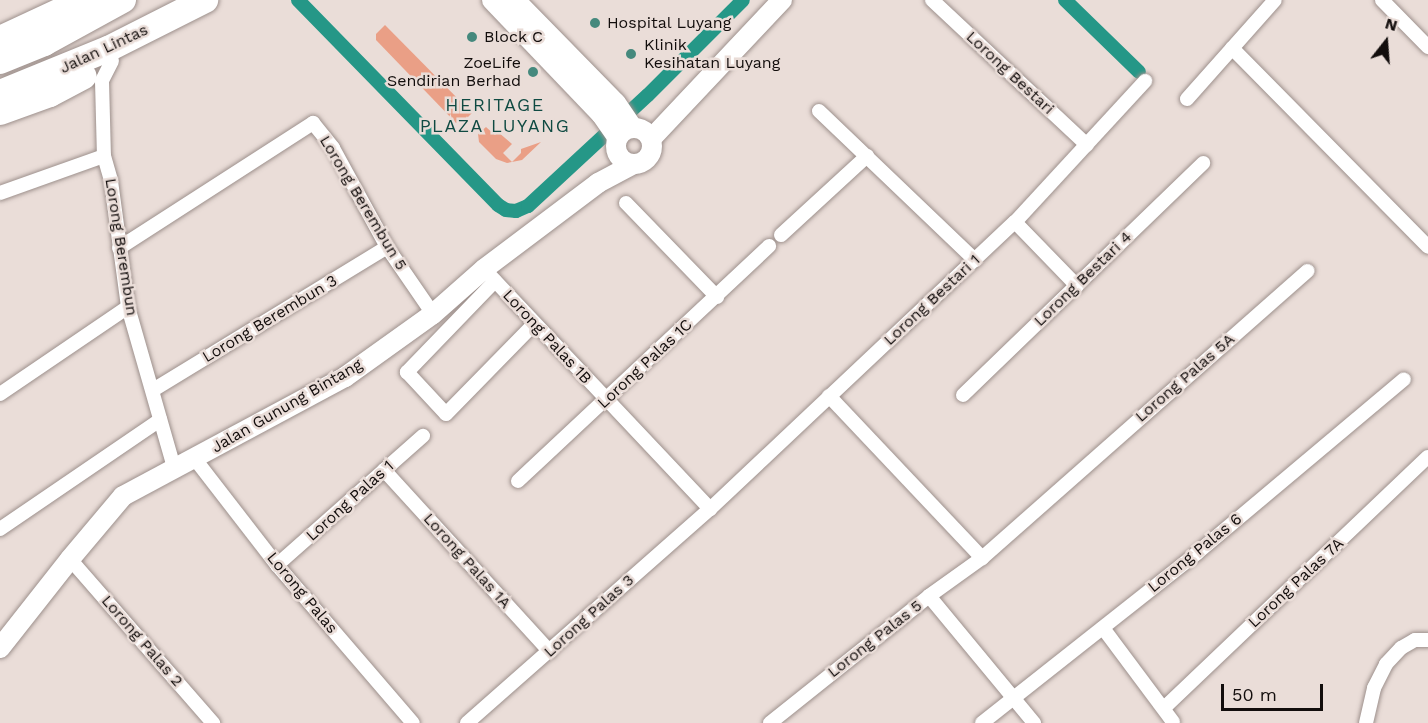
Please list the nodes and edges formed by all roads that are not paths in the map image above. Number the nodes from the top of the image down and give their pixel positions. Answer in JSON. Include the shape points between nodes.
{"nodes":[{"id":1,"x":123,"y":0,"type":"edge"},
{"id":2,"x":492,"y":0,"type":"edge"},
{"id":3,"x":515,"y":0,"type":"edge"},
{"id":4,"x":782,"y":0,"type":"edge"},
{"id":5,"x":932,"y":0,"type":"edge"},
{"id":6,"x":1275,"y":0,"type":"edge"},
{"id":7,"x":1382,"y":0,"type":"edge"},
{"id":8,"x":197,"y":5,"type":"edge"},
{"id":9,"x":89,"y":7,"type":"edge"},
{"id":10,"x":12,"y":34,"type":"edge"},
{"id":11,"x":1428,"y":46,"type":"edge"},
{"id":12,"x":1232,"y":48,"type":"junction"},
{"id":13,"x":0,"y":61,"type":"edge"},
{"id":14,"x":112,"y":61,"type":"junction"},
{"id":15,"x":1145,"y":81,"type":"dead end"},
{"id":16,"x":0,"y":93,"type":"edge"},
{"id":17,"x":1186,"y":99,"type":"dead end"},
{"id":18,"x":819,"y":111,"type":"dead end"},
{"id":19,"x":0,"y":112,"type":"edge"},
{"id":20,"x":618,"y":130,"type":"junction"},
{"id":21,"x":651,"y":139,"type":"junction"},
{"id":22,"x":1087,"y":145,"type":"junction"},
{"id":23,"x":104,"y":156,"type":"junction"},
{"id":24,"x":867,"y":156,"type":"junction"},
{"id":25,"x":1203,"y":163,"type":"dead end"},
{"id":26,"x":0,"y":193,"type":"edge"},
{"id":27,"x":626,"y":202,"type":"dead end"},
{"id":28,"x":1015,"y":222,"type":"junction"},
{"id":29,"x":781,"y":236,"type":"dead end"},
{"id":30,"x":769,"y":246,"type":"dead end"},
{"id":31,"x":387,"y":247,"type":"junction"},
{"id":32,"x":1428,"y":247,"type":"edge"},
{"id":33,"x":119,"y":248,"type":"junction"},
{"id":34,"x":975,"y":260,"type":"junction"},
{"id":35,"x":1307,"y":271,"type":"dead end"},
{"id":36,"x":489,"y":275,"type":"junction"},
{"id":37,"x":1077,"y":286,"type":"junction"},
{"id":38,"x":717,"y":297,"type":"junction"},
{"id":39,"x":128,"y":307,"type":"junction"},
{"id":40,"x":433,"y":314,"type":"junction"},
{"id":41,"x":534,"y":324,"type":"junction"},
{"id":42,"x":1404,"y":379,"type":"dead end"},
{"id":43,"x":153,"y":390,"type":"junction"},
{"id":44,"x":0,"y":394,"type":"edge"},
{"id":45,"x":963,"y":395,"type":"dead end"},
{"id":46,"x":829,"y":396,"type":"junction"},
{"id":47,"x":607,"y":400,"type":"junction"},
{"id":48,"x":160,"y":420,"type":"junction"},
{"id":49,"x":423,"y":436,"type":"dead end"},
{"id":50,"x":1428,"y":457,"type":"edge"},
{"id":51,"x":195,"y":459,"type":"junction"},
{"id":52,"x":174,"y":467,"type":"junction"},
{"id":53,"x":384,"y":470,"type":"junction"},
{"id":54,"x":518,"y":480,"type":"dead end"},
{"id":55,"x":1064,"y":484,"type":"joint"},
{"id":56,"x":710,"y":509,"type":"junction"},
{"id":57,"x":0,"y":529,"type":"edge"},
{"id":58,"x":982,"y":558,"type":"junction"},
{"id":59,"x":70,"y":559,"type":"junction"},
{"id":60,"x":277,"y":565,"type":"junction"},
{"id":61,"x":929,"y":596,"type":"junction"},
{"id":62,"x":1103,"y":628,"type":"junction"},
{"id":63,"x":1428,"y":640,"type":"edge"},
{"id":64,"x":0,"y":648,"type":"edge"},
{"id":65,"x":549,"y":652,"type":"junction"},
{"id":66,"x":1015,"y":696,"type":"junction"},
{"id":67,"x":1164,"y":708,"type":"junction"},
{"id":68,"x":1173,"y":722,"type":"edge"},
{"id":69,"x":213,"y":723,"type":"edge"},
{"id":70,"x":413,"y":723,"type":"edge"},
{"id":71,"x":467,"y":723,"type":"edge"},
{"id":72,"x":770,"y":723,"type":"edge"},
{"id":73,"x":982,"y":723,"type":"edge"},
{"id":74,"x":1034,"y":723,"type":"edge"},
{"id":75,"x":1366,"y":723,"type":"edge"}],
"edges":[{"from":1,"to":9,"type":"highway","name":"Jalan Lintas"},
{"from":2,"to":20,"type":"street"},
{"from":3,"to":20,"type":"street","via":[[595,82]]},
{"from":4,"to":21,"type":"street"},
{"from":5,"to":22,"type":"street","name":"Lorong Bestari"},
{"from":6,"to":12,"type":"street"},
{"from":7,"to":11,"type":"street"},
{"from":8,"to":14,"type":"highway"},
{"from":8,"to":16,"type":"highway","name":"Jalan Lintas","via":[[56,72]]},
{"from":9,"to":10,"type":"highway"},
{"from":9,"to":13,"type":"highway","name":"Jalan Lintas","via":[[44,43]]},
{"from":12,"to":17,"type":"street"},
{"from":12,"to":32,"type":"street"},
{"from":14,"to":19,"type":"highway","via":[[50,94]]},
{"from":14,"to":23,"type":"street","name":"Lorong Berembun","via":[[102,81]]},
{"from":15,"to":22,"type":"street","name":"Lorong Bestari 1"},
{"from":18,"to":24,"type":"street"},
{"from":20,"to":21,"type":"street","via":[[644,131]]},
{"from":20,"to":21,"type":"street","name":"Jalan Gunung Bintang","via":[[641,163],[649,156]]},
{"from":20,"to":36,"type":"street","name":"Jalan Gunung Bintang","via":[[598,183]]},
{"from":22,"to":28,"type":"street","name":"Lorong Bestari 1"},
{"from":23,"to":26,"type":"street"},
{"from":23,"to":33,"type":"street","name":"Lorong Berembun"},
{"from":24,"to":29,"type":"street"},
{"from":24,"to":34,"type":"street"},
{"from":25,"to":37,"type":"street","name":"Lorong Bestari 4"},
{"from":27,"to":38,"type":"street"},
{"from":28,"to":34,"type":"street","name":"Lorong Bestari 1"},
{"from":28,"to":37,"type":"street"},
{"from":30,"to":38,"type":"street","name":"Lorong Palas 1C"},
{"from":31,"to":33,"type":"street","name":"Lorong Berembun 5","via":[[333,148],[313,123]]},
{"from":31,"to":40,"type":"street","name":"Lorong Berembun 5"},
{"from":31,"to":43,"type":"street","name":"Lorong Berembun 3"},
{"from":33,"to":39,"type":"street","name":"Lorong Berembun"},
{"from":34,"to":46,"type":"street","name":"Lorong Bestari 1"},
{"from":35,"to":55,"type":"street","name":"Lorong Palas 5A"},
{"from":36,"to":40,"type":"street","name":"Jalan Gunung Bintang"},
{"from":36,"to":41,"type":"street","name":"Lorong Palas 1B"},
{"from":36,"to":41,"type":"street","via":[[407,372],[447,414]]},
{"from":37,"to":45,"type":"street","name":"Lorong Bestari 4"},
{"from":38,"to":47,"type":"street","name":"Lorong Palas 1C"},
{"from":39,"to":43,"type":"street","name":"Lorong Berembun"},
{"from":39,"to":44,"type":"street"},
{"from":40,"to":51,"type":"street","name":"Jalan Gunung Bintang","via":[[345,377]]},
{"from":41,"to":47,"type":"street","name":"Lorong Palas 1B"},
{"from":42,"to":62,"type":"street","name":"Lorong Palas 6"},
{"from":43,"to":48,"type":"street","name":"Lorong Berembun"},
{"from":46,"to":56,"type":"street","name":"Lorong Bestari 1"},
{"from":46,"to":58,"type":"street"},
{"from":47,"to":54,"type":"street","name":"Lorong Palas 1C"},
{"from":47,"to":56,"type":"street","name":"Lorong Palas 1B"},
{"from":48,"to":52,"type":"street","name":"Lorong Berembun"},
{"from":48,"to":57,"type":"street"},
{"from":49,"to":53,"type":"street","name":"Lorong Palas 1"},
{"from":50,"to":67,"type":"street","name":"Lorong Palas 7A"},
{"from":51,"to":52,"type":"street","name":"Jalan Gunung Bintang"},
{"from":51,"to":60,"type":"street","name":"Lorong Palas"},
{"from":52,"to":59,"type":"street","name":"Jalan Gunung Bintang","via":[[123,496]]},
{"from":53,"to":60,"type":"street","name":"Lorong Palas 1"},
{"from":53,"to":65,"type":"street","name":"Lorong Palas 1A"},
{"from":55,"to":58,"type":"street","name":"Lorong Palas 5"},
{"from":56,"to":65,"type":"street","name":"Lorong Palas 3"},
{"from":58,"to":61,"type":"street","name":"Lorong Palas 5"},
{"from":59,"to":64,"type":"street","name":"Jalan Gunung Bintang"},
{"from":59,"to":69,"type":"street","name":"Lorong Palas 2"},
{"from":60,"to":70,"type":"street","name":"Lorong Palas"},
{"from":61,"to":66,"type":"street"},
{"from":61,"to":72,"type":"street","name":"Lorong Palas 5"},
{"from":62,"to":66,"type":"street","name":"Lorong Palas 6"},
{"from":62,"to":67,"type":"street"},
{"from":63,"to":75,"type":"street","via":[[1415,640],[1401,648],[1386,664],[1374,688]]},
{"from":65,"to":71,"type":"street","name":"Lorong Palas 3"},
{"from":66,"to":73,"type":"street","name":"Lorong Palas 6"},
{"from":66,"to":74,"type":"street"},
{"from":67,"to":68,"type":"street"}]}
